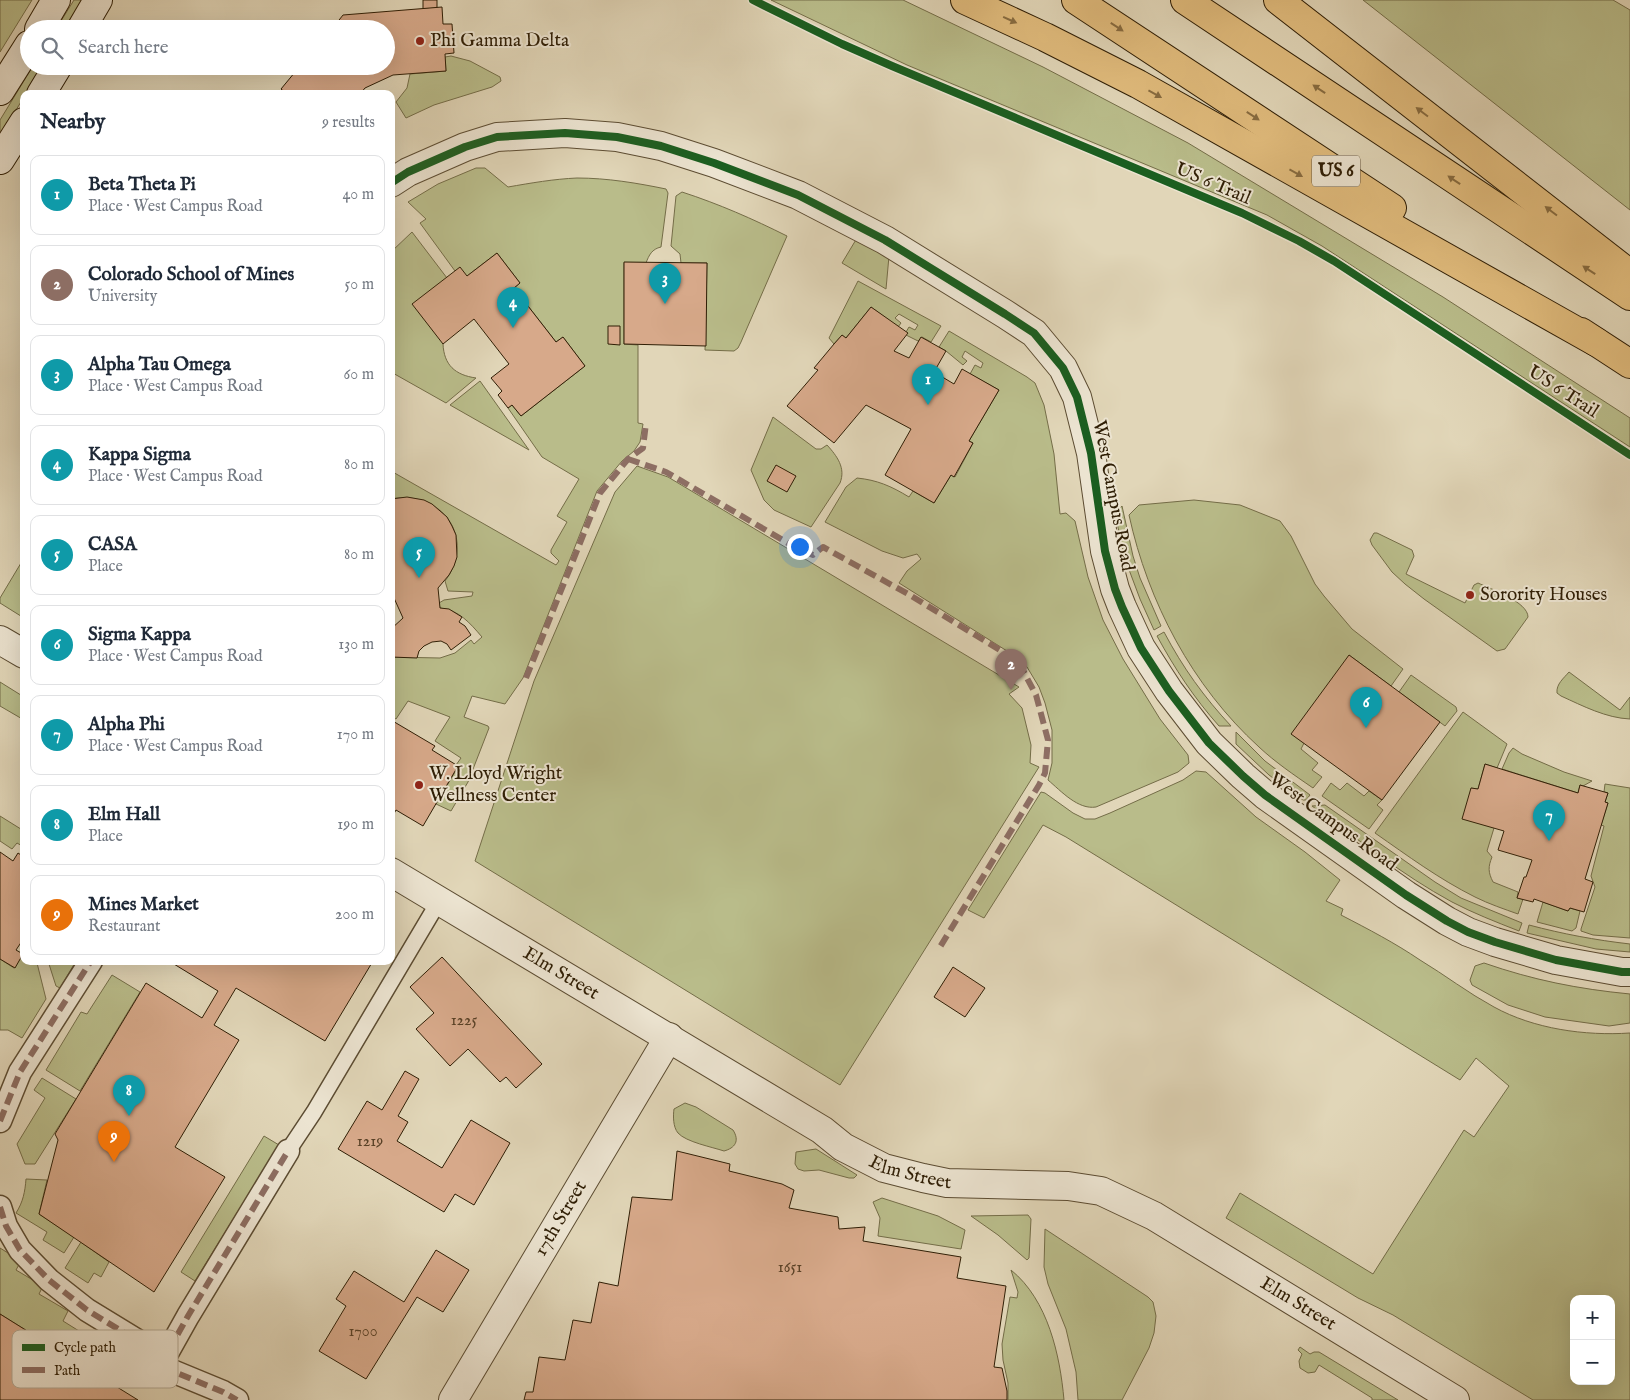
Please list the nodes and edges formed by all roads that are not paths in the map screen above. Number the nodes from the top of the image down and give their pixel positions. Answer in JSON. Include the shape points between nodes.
{"nodes":[{"id":1,"x":56,"y":0,"type":"edge"},
{"id":2,"x":98,"y":0,"type":"edge"},
{"id":3,"x":965,"y":0,"type":"edge"},
{"id":4,"x":1076,"y":0,"type":"edge"},
{"id":5,"x":1184,"y":0,"type":"edge"},
{"id":6,"x":1278,"y":0,"type":"edge"},
{"id":7,"x":44,"y":20,"type":"edge"},
{"id":8,"x":86,"y":20,"type":"edge"},
{"id":9,"x":20,"y":59,"type":"edge"},
{"id":10,"x":53,"y":75,"type":"edge"},
{"id":11,"x":43,"y":90,"type":"edge"},
{"id":12,"x":0,"y":91,"type":"edge"},
{"id":13,"x":20,"y":128,"type":"edge"},
{"id":14,"x":0,"y":160,"type":"edge"},
{"id":15,"x":395,"y":180,"type":"edge"},
{"id":16,"x":1630,"y":274,"type":"edge"},
{"id":17,"x":1630,"y":296,"type":"edge"},
{"id":18,"x":1596,"y":342,"type":"junction"},
{"id":19,"x":1630,"y":364,"type":"edge"},
{"id":20,"x":0,"y":640,"type":"edge"},
{"id":21,"x":20,"y":652,"type":"edge"},
{"id":22,"x":395,"y":874,"type":"edge"},
{"id":23,"x":439,"y":901,"type":"junction"},
{"id":24,"x":88,"y":965,"type":"edge"},
{"id":25,"x":1630,"y":972,"type":"edge"},
{"id":26,"x":669,"y":1037,"type":"junction"},
{"id":27,"x":0,"y":1121,"type":"edge"},
{"id":28,"x":288,"y":1151,"type":"joint"},
{"id":29,"x":0,"y":1207,"type":"edge"},
{"id":30,"x":119,"y":1330,"type":"edge"},
{"id":31,"x":178,"y":1334,"type":"edge"},
{"id":32,"x":178,"y":1373,"type":"edge"},
{"id":33,"x":237,"y":1400,"type":"edge"},
{"id":34,"x":453,"y":1400,"type":"edge"},
{"id":35,"x":1455,"y":1400,"type":"edge"}],
"edges":[{"from":1,"to":7,"type":"street"},
{"from":2,"to":8,"type":"street"},
{"from":3,"to":18,"type":"highway","one_way":true,"via":[[1131,81]]},
{"from":4,"to":18,"type":"highway","number":"US 6","one_way":true},
{"from":17,"to":5,"type":"highway","one_way":true},
{"from":16,"to":6,"type":"highway","one_way":true},
{"from":9,"to":12,"type":"street"},
{"from":10,"to":11,"type":"street"},
{"from":13,"to":14,"type":"street"},
{"from":15,"to":25,"type":"street","name":"West Campus Road","via":[[465,147],[497,137],[565,134],[617,137],[652,144],[714,163],[798,195],[885,240],[1005,314],[1034,333],[1063,368],[1077,396],[1091,453],[1105,550],[1122,607],[1141,648],[1209,743],[1265,795],[1406,895],[1468,932],[1556,960]]},
{"from":18,"to":19,"type":"highway","number":"US 6"},
{"from":20,"to":21,"type":"street"},
{"from":22,"to":23,"type":"street","name":"Elm Street"},
{"from":23,"to":26,"type":"street","name":"Elm Street"},
{"from":23,"to":28,"type":"lane"},
{"from":24,"to":27,"type":"street","via":[[20,1072]]},
{"from":26,"to":34,"type":"street","name":"17th Street"},
{"from":26,"to":35,"type":"street","name":"Elm Street","via":[[843,1146],[884,1168],[947,1183],[1068,1186],[1101,1191],[1154,1216]]},
{"from":28,"to":31,"type":"street"},
{"from":29,"to":30,"type":"street","via":[[6,1226],[20,1250],[49,1280],[86,1310]]},
{"from":32,"to":33,"type":"street"}]}
